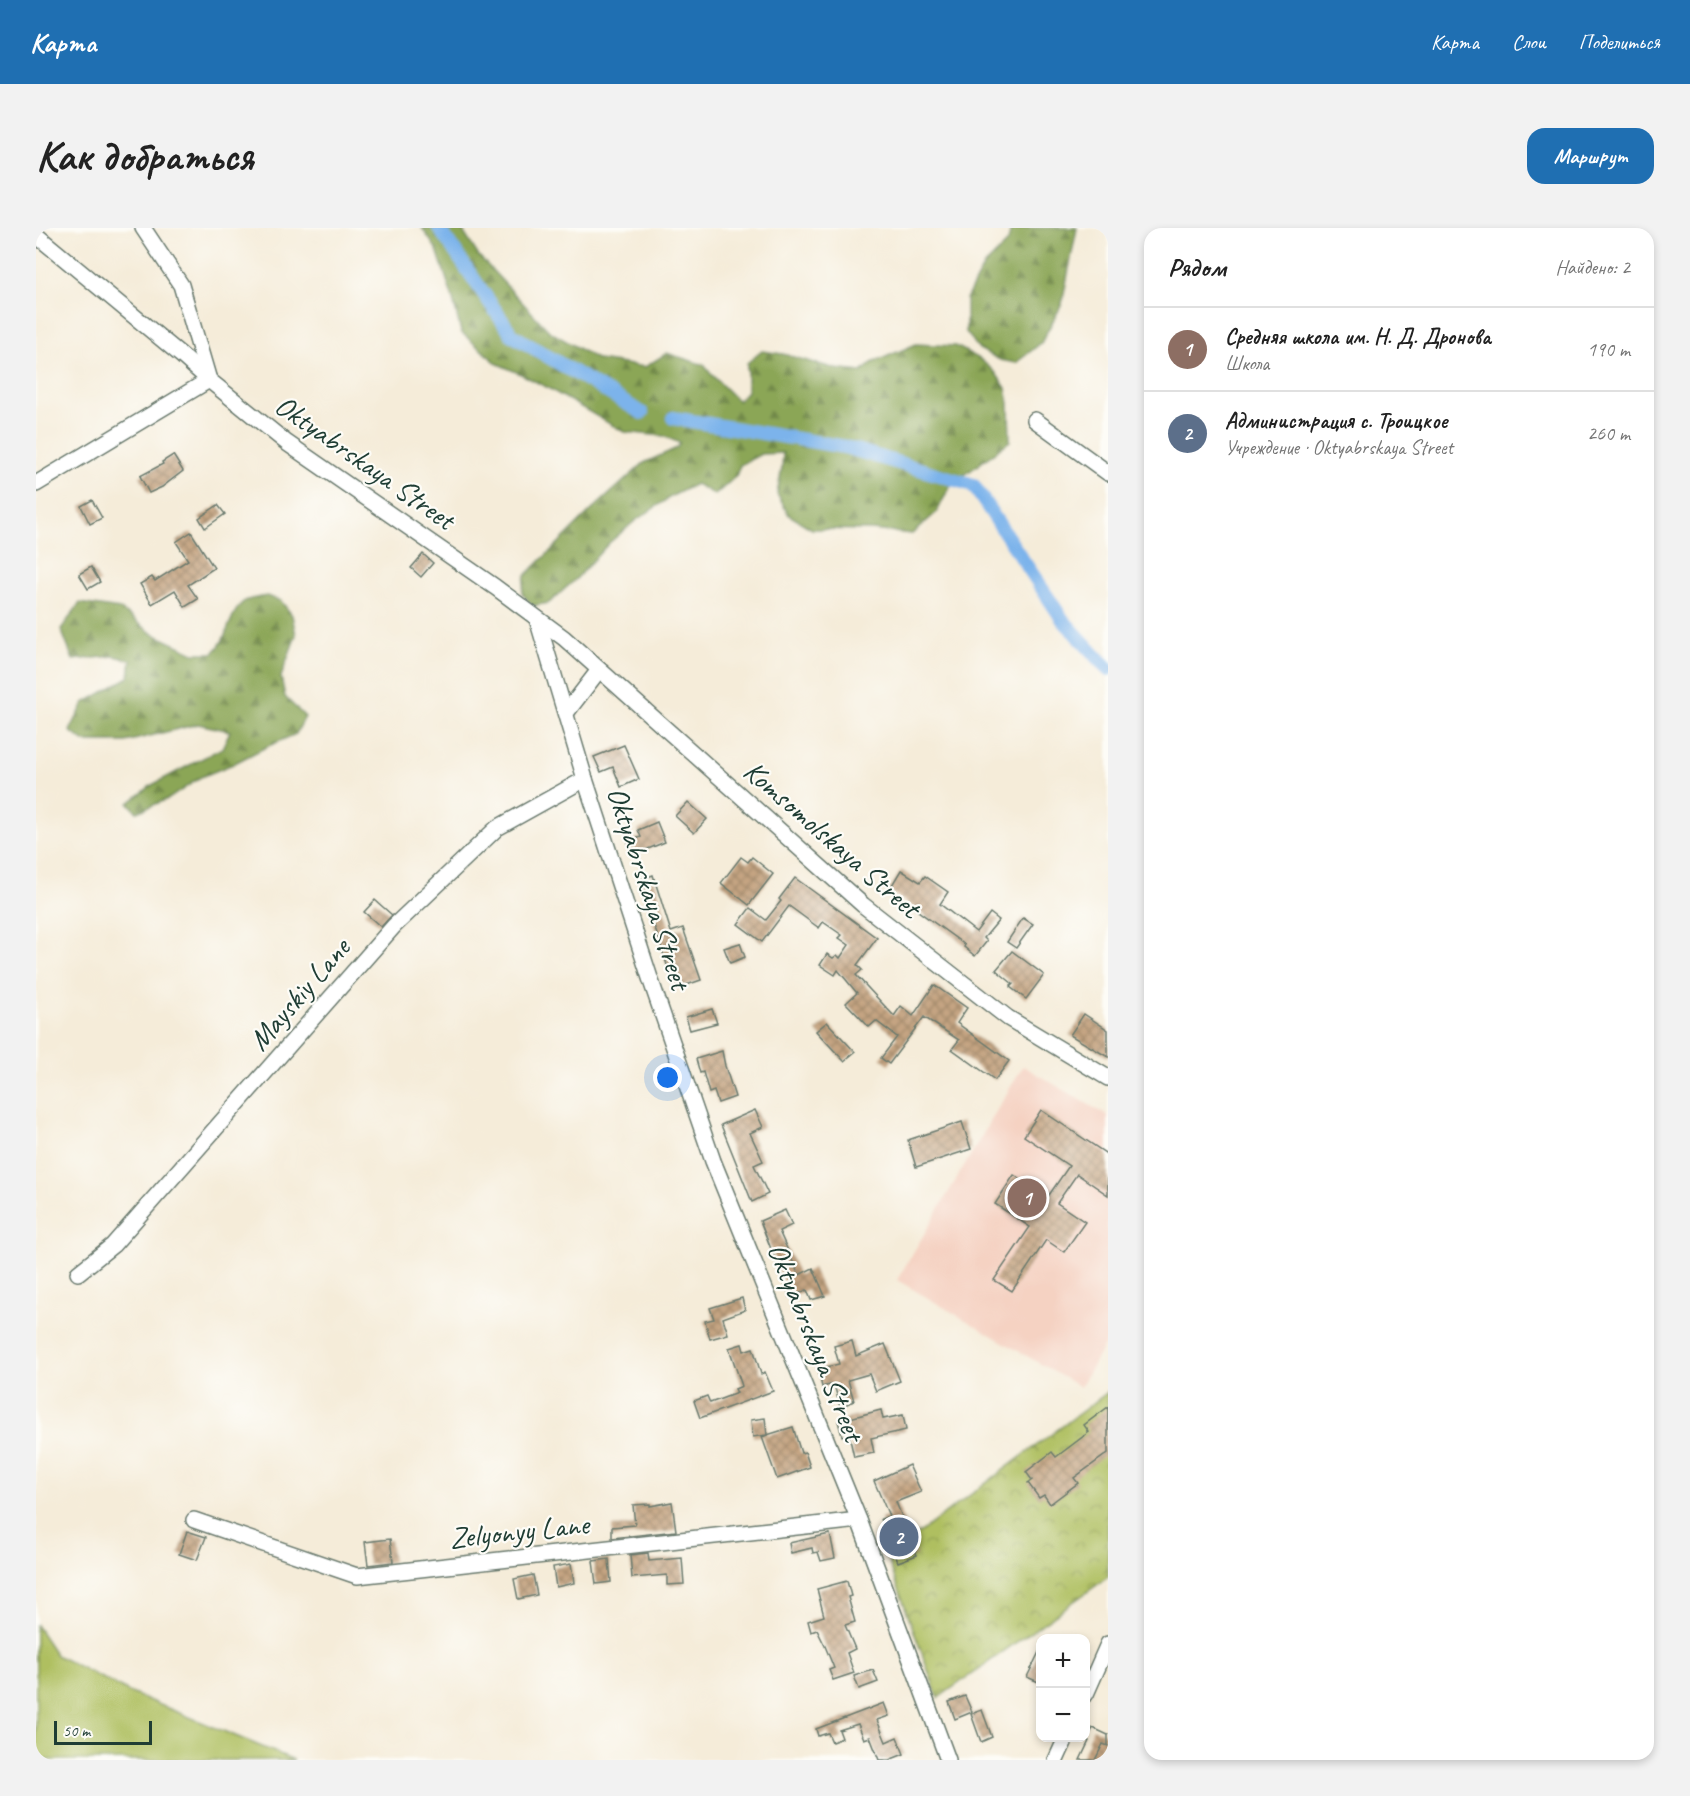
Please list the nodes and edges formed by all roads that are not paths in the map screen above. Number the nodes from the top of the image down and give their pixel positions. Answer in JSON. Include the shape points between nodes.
{"nodes":[{"id":1,"x":143,"y":228,"type":"edge"},
{"id":2,"x":36,"y":235,"type":"edge"},
{"id":3,"x":209,"y":380,"type":"junction"},
{"id":4,"x":1035,"y":420,"type":"dead end"},
{"id":5,"x":1108,"y":473,"type":"edge"},
{"id":6,"x":36,"y":484,"type":"edge"},
{"id":7,"x":537,"y":619,"type":"junction"},
{"id":8,"x":599,"y":670,"type":"junction"},
{"id":9,"x":566,"y":713,"type":"junction"},
{"id":10,"x":585,"y":779,"type":"junction"},
{"id":11,"x":1108,"y":1078,"type":"edge"},
{"id":12,"x":78,"y":1274,"type":"dead end"},
{"id":13,"x":194,"y":1520,"type":"dead end"},
{"id":14,"x":859,"y":1520,"type":"junction"},
{"id":15,"x":1108,"y":1644,"type":"edge"},
{"id":16,"x":1089,"y":1688,"type":"edge"},
{"id":17,"x":1064,"y":1742,"type":"edge"},
{"id":18,"x":948,"y":1760,"type":"edge"},
{"id":19,"x":1056,"y":1760,"type":"edge"}],
"edges":[{"from":1,"to":3,"type":"street","via":[[181,285]]},
{"from":2,"to":3,"type":"street","name":"Oktyabrskaya Street"},
{"from":3,"to":6,"type":"street"},
{"from":3,"to":7,"type":"street","name":"Oktyabrskaya Street","via":[[287,443]]},
{"from":4,"to":5,"type":"street"},
{"from":7,"to":8,"type":"street","name":"Komsomolskaya Street"},
{"from":7,"to":9,"type":"street","name":"Oktyabrskaya Street"},
{"from":8,"to":9,"type":"street"},
{"from":8,"to":11,"type":"street","name":"Komsomolskaya Street","via":[[863,905],[1008,1017]]},
{"from":9,"to":10,"type":"street","name":"Oktyabrskaya Street"},
{"from":10,"to":12,"type":"street","name":"Mayskiy Lane","via":[[497,828],[394,927],[113,1245]]},
{"from":10,"to":14,"type":"street","name":"Oktyabrskaya Street","via":[[713,1161]]},
{"from":13,"to":14,"type":"street","name":"Zelyonyy Lane","via":[[357,1576]]},
{"from":14,"to":18,"type":"street","name":"Oktyabrskaya Street"},
{"from":15,"to":16,"type":"street"},
{"from":17,"to":19,"type":"street"}]}
